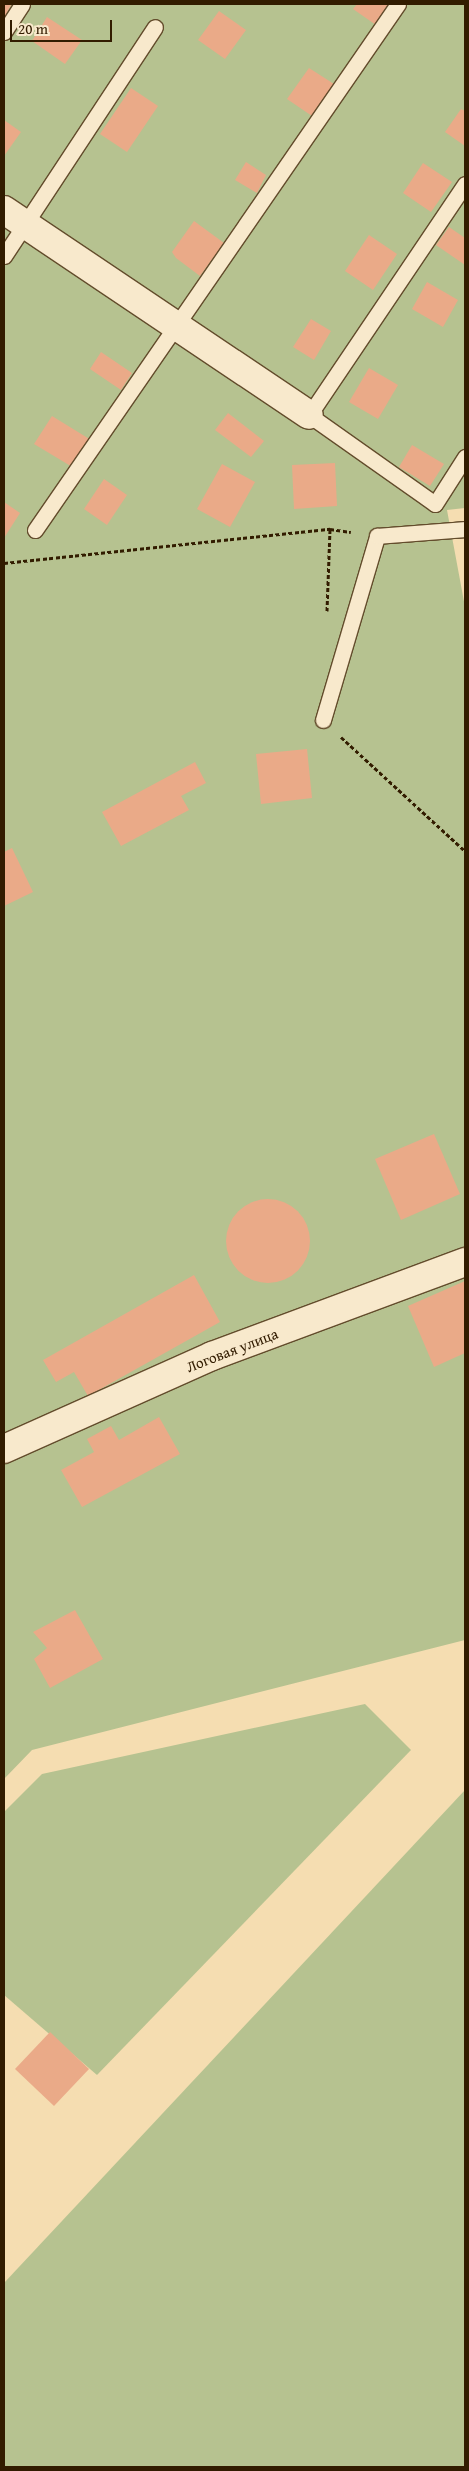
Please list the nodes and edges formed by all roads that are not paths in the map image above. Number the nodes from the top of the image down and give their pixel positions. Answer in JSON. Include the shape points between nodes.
{"nodes":[{"id":1,"x":22,"y":4,"type":"edge"},
{"id":2,"x":398,"y":4,"type":"edge"},
{"id":3,"x":154,"y":27,"type":"dead end"},
{"id":4,"x":4,"y":32,"type":"edge"},
{"id":5,"x":465,"y":184,"type":"edge"},
{"id":6,"x":14,"y":217,"type":"edge"},
{"id":7,"x":4,"y":256,"type":"edge"},
{"id":8,"x":176,"y":326,"type":"junction"},
{"id":9,"x":309,"y":415,"type":"junction"},
{"id":10,"x":465,"y":457,"type":"edge"},
{"id":11,"x":465,"y":529,"type":"edge"},
{"id":12,"x":36,"y":530,"type":"dead end"},
{"id":13,"x":323,"y":720,"type":"road end"},
{"id":14,"x":465,"y":1262,"type":"edge"},
{"id":15,"x":4,"y":1449,"type":"edge"}],
"edges":[{"from":1,"to":4,"type":"lane"},
{"from":2,"to":8,"type":"lane"},
{"from":3,"to":6,"type":"lane"},
{"from":5,"to":9,"type":"lane"},
{"from":6,"to":7,"type":"lane"},
{"from":6,"to":8,"type":"street"},
{"from":8,"to":9,"type":"street"},
{"from":8,"to":12,"type":"lane"},
{"from":9,"to":10,"type":"lane","via":[[435,504]]},
{"from":11,"to":13,"type":"lane","via":[[377,536]]},
{"from":14,"to":15,"type":"street","name":"Логовая улица","via":[[212,1356]]}]}
